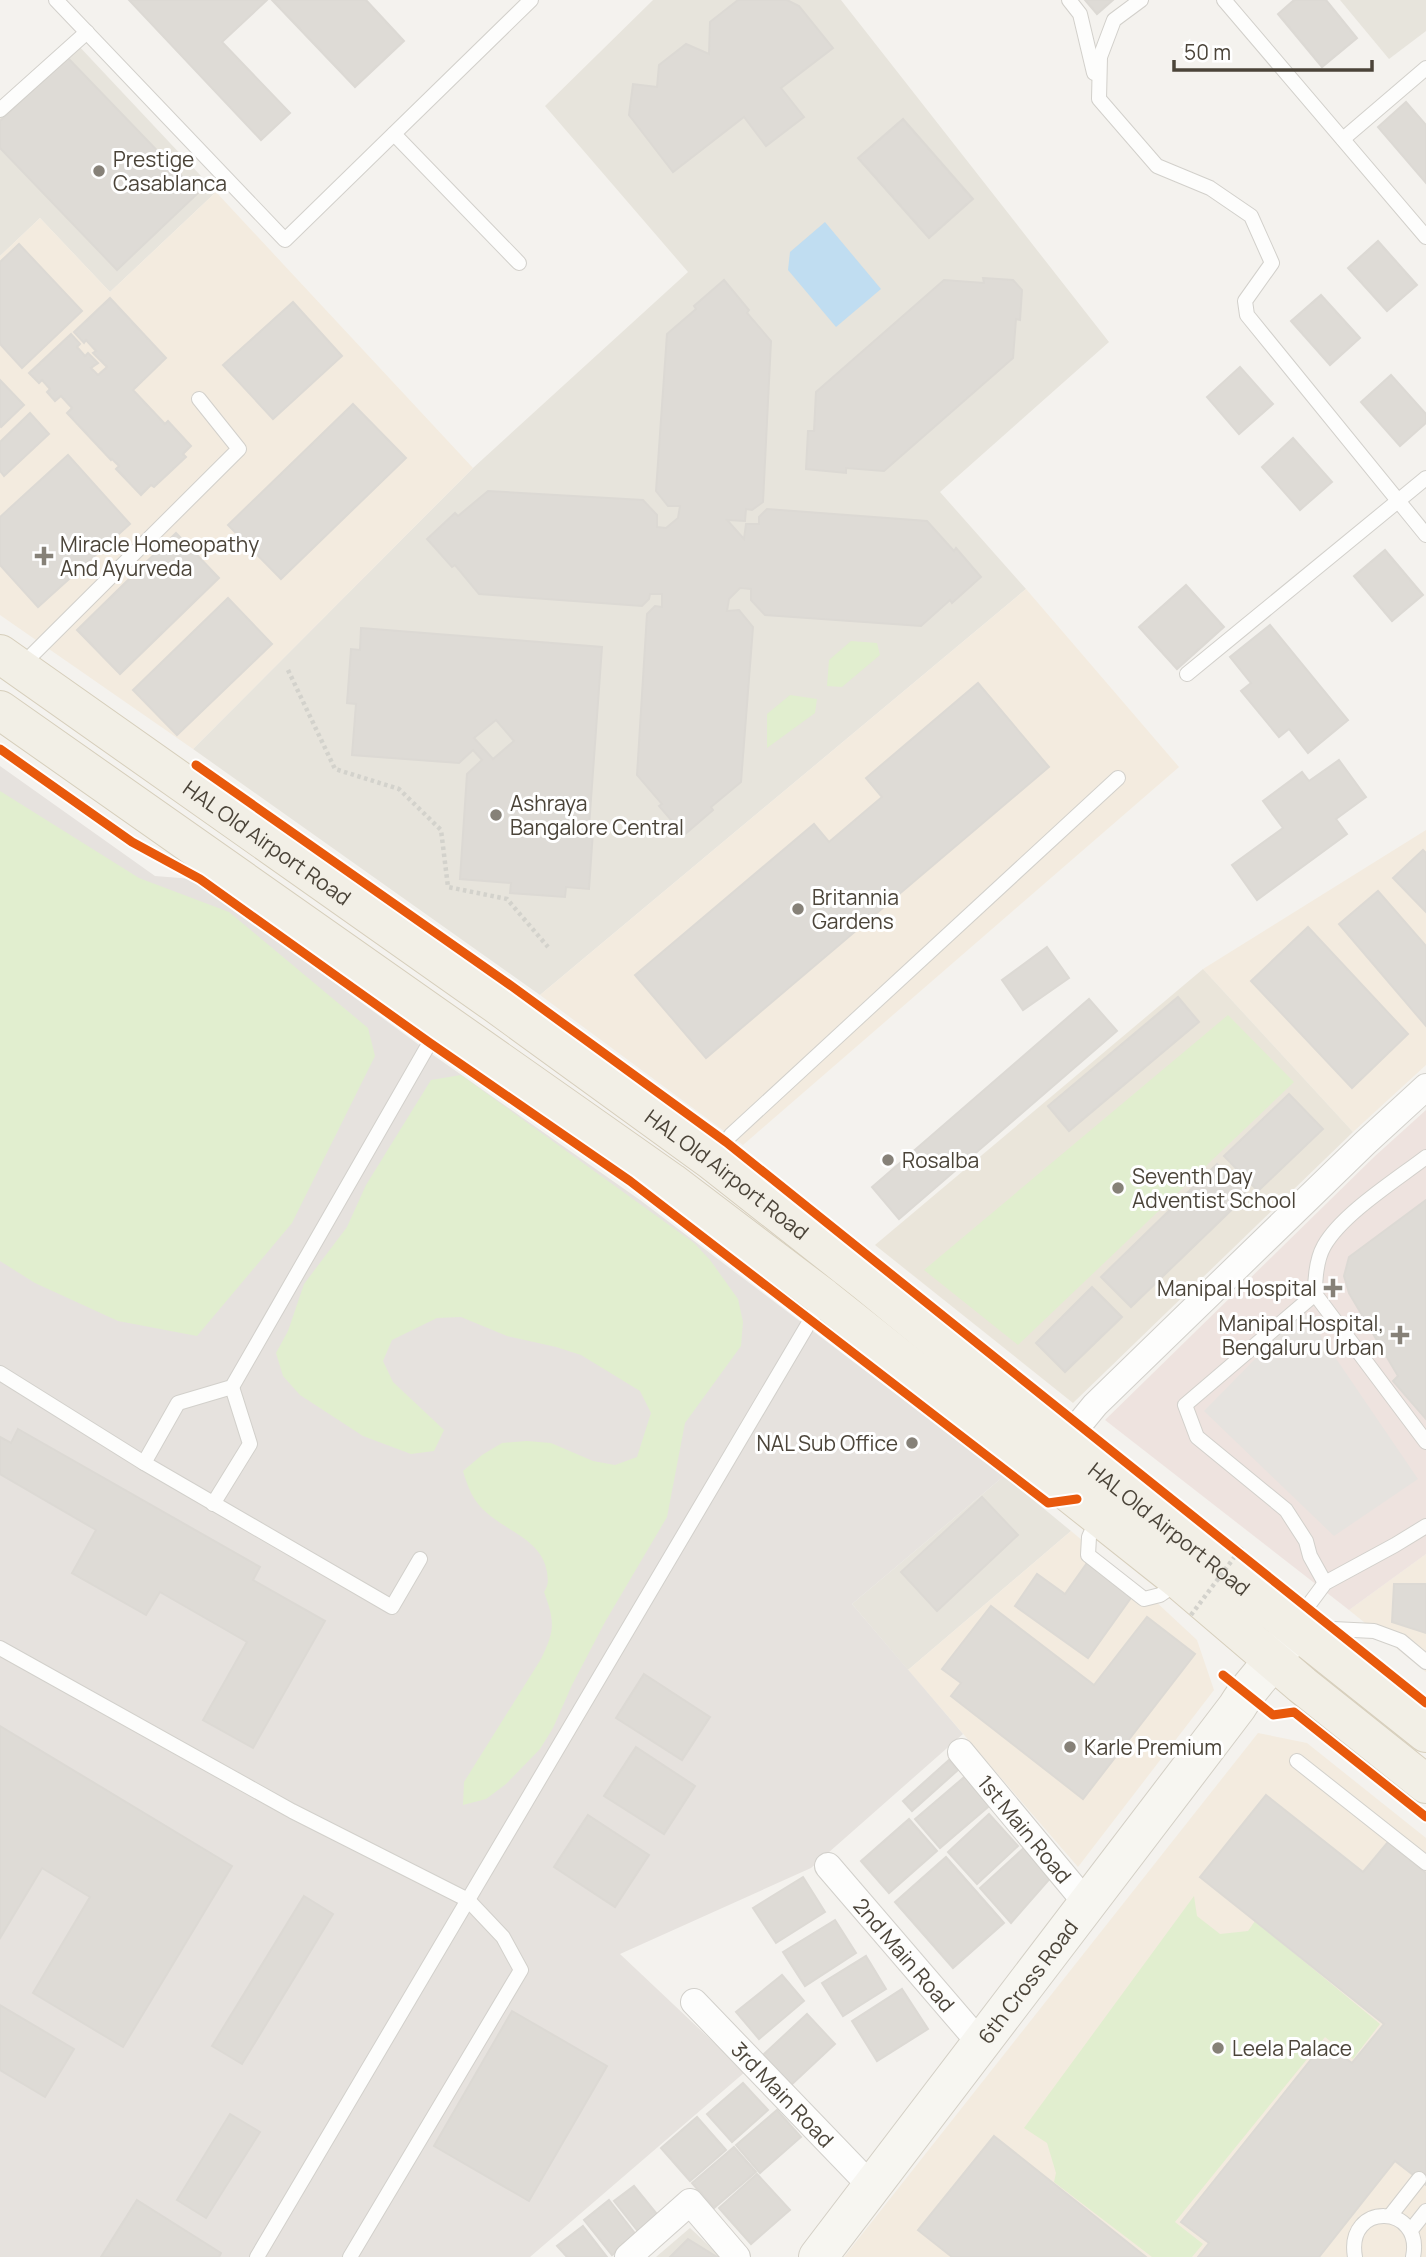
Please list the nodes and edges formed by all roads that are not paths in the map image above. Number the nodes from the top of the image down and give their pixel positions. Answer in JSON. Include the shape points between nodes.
{"nodes":[{"id":1,"x":56,"y":0,"type":"edge"},
{"id":2,"x":531,"y":0,"type":"edge"},
{"id":3,"x":1069,"y":0,"type":"edge"},
{"id":4,"x":1141,"y":0,"type":"edge"},
{"id":5,"x":1224,"y":0,"type":"edge"},
{"id":6,"x":87,"y":32,"type":"junction"},
{"id":7,"x":1426,"y":68,"type":"edge"},
{"id":8,"x":1099,"y":99,"type":"junction"},
{"id":9,"x":0,"y":110,"type":"edge"},
{"id":10,"x":394,"y":134,"type":"junction"},
{"id":11,"x":1343,"y":139,"type":"junction"},
{"id":12,"x":1426,"y":237,"type":"edge"},
{"id":13,"x":519,"y":263,"type":"dead end"},
{"id":14,"x":199,"y":398,"type":"dead end"},
{"id":15,"x":1426,"y":478,"type":"edge"},
{"id":16,"x":1398,"y":501,"type":"junction"},
{"id":17,"x":1426,"y":535,"type":"edge"},
{"id":18,"x":10,"y":661,"type":"edge"},
{"id":19,"x":1187,"y":674,"type":"dead end"},
{"id":20,"x":0,"y":710,"type":"edge"},
{"id":21,"x":1118,"y":778,"type":"dead end"},
{"id":22,"x":442,"y":1022,"type":"junction"},
{"id":23,"x":1426,"y":1087,"type":"edge"},
{"id":24,"x":1426,"y":1157,"type":"edge"},
{"id":25,"x":711,"y":1160,"type":"junction"},
{"id":26,"x":1315,"y":1294,"type":"junction"},
{"id":27,"x":824,"y":1298,"type":"junction"},
{"id":28,"x":0,"y":1373,"type":"edge"},
{"id":29,"x":232,"y":1387,"type":"junction"},
{"id":30,"x":1426,"y":1442,"type":"edge"},
{"id":31,"x":1063,"y":1444,"type":"junction"},
{"id":32,"x":144,"y":1463,"type":"junction"},
{"id":33,"x":214,"y":1504,"type":"junction"},
{"id":34,"x":1426,"y":1526,"type":"edge"},
{"id":35,"x":420,"y":1559,"type":"dead end"},
{"id":36,"x":1325,"y":1583,"type":"junction"},
{"id":37,"x":1301,"y":1634,"type":"junction"},
{"id":38,"x":0,"y":1648,"type":"edge"},
{"id":39,"x":1426,"y":1661,"type":"edge"},
{"id":40,"x":1287,"y":1673,"type":"junction"},
{"id":41,"x":1426,"y":1733,"type":"edge"},
{"id":42,"x":961,"y":1752,"type":"dead end"},
{"id":43,"x":1297,"y":1761,"type":"dead end"},
{"id":44,"x":1426,"y":1784,"type":"edge"},
{"id":45,"x":1426,"y":1863,"type":"edge"},
{"id":46,"x":828,"y":1866,"type":"dead end"},
{"id":47,"x":468,"y":1900,"type":"junction"},
{"id":48,"x":1088,"y":1905,"type":"junction"},
{"id":49,"x":694,"y":2002,"type":"dead end"},
{"id":50,"x":981,"y":2044,"type":"junction"},
{"id":51,"x":1419,"y":2179,"type":"dead end"},
{"id":52,"x":871,"y":2186,"type":"junction"},
{"id":53,"x":1426,"y":2211,"type":"edge"},
{"id":54,"x":1390,"y":2216,"type":"junction"},
{"id":55,"x":1411,"y":2230,"type":"junction"},
{"id":56,"x":257,"y":2257,"type":"edge"},
{"id":57,"x":350,"y":2257,"type":"edge"},
{"id":58,"x":628,"y":2257,"type":"edge"},
{"id":59,"x":737,"y":2257,"type":"edge"},
{"id":60,"x":818,"y":2257,"type":"edge"},
{"id":61,"x":1355,"y":2257,"type":"edge"},
{"id":62,"x":1413,"y":2257,"type":"edge"}],
"edges":[{"from":1,"to":6,"type":"lane"},
{"from":2,"to":10,"type":"lane"},
{"from":3,"to":8,"type":"lane","via":[[1080,14]]},
{"from":4,"to":8,"type":"lane","via":[[1114,20],[1100,57]]},
{"from":5,"to":11,"type":"lane"},
{"from":6,"to":9,"type":"lane"},
{"from":6,"to":10,"type":"lane","via":[[285,240]]},
{"from":7,"to":11,"type":"lane"},
{"from":8,"to":16,"type":"lane","via":[[1157,166],[1210,188],[1251,216],[1272,263],[1245,301],[1247,315]]},
{"from":10,"to":13,"type":"lane"},
{"from":11,"to":12,"type":"lane"},
{"from":14,"to":18,"type":"lane","via":[[239,449]]},
{"from":15,"to":16,"type":"lane"},
{"from":16,"to":17,"type":"lane"},
{"from":16,"to":19,"type":"lane"},
{"from":18,"to":25,"type":"main road","name":"HAL Old Airport Road"},
{"from":20,"to":22,"type":"main road","name":"HAL Old Airport Road"},
{"from":21,"to":25,"type":"lane","via":[[731,1135]]},
{"from":22,"to":27,"type":"main road","name":"HAL Old Airport Road","via":[[671,1182]]},
{"from":22,"to":29,"type":"lane"},
{"from":23,"to":31,"type":"street","via":[[1095,1405]]},
{"from":24,"to":26,"type":"lane","via":[[1346,1219],[1331,1237],[1316,1270]]},
{"from":25,"to":31,"type":"main road","name":"HAL Old Airport Road"},
{"from":26,"to":30,"type":"lane"},
{"from":26,"to":36,"type":"lane","via":[[1185,1405],[1197,1437],[1286,1510]]},
{"from":27,"to":40,"type":"main road","name":"HAL Old Airport Road","via":[[1099,1517],[1186,1598]]},
{"from":27,"to":47,"type":"lane"},
{"from":28,"to":32,"type":"lane"},
{"from":29,"to":32,"type":"lane","via":[[178,1403]]},
{"from":29,"to":33,"type":"lane","via":[[250,1444]]},
{"from":31,"to":37,"type":"main road","name":"HAL Old Airport Road"},
{"from":32,"to":33,"type":"lane"},
{"from":33,"to":35,"type":"lane","via":[[391,1607]]},
{"from":34,"to":36,"type":"lane"},
{"from":36,"to":37,"type":"lane"},
{"from":37,"to":39,"type":"lane","via":[[1374,1630],[1401,1641]]},
{"from":37,"to":40,"type":"street","name":"6th Cross Road","via":[[1283,1648]]},
{"from":37,"to":41,"type":"main road","name":"HAL Old Airport Road"},
{"from":38,"to":47,"type":"lane","via":[[292,1811]]},
{"from":40,"to":44,"type":"main road","name":"HAL Old Airport Road"},
{"from":40,"to":48,"type":"street","name":"6th Cross Road","via":[[1245,1693]]},
{"from":42,"to":48,"type":"street","name":"1st Main Road"},
{"from":43,"to":45,"type":"lane"},
{"from":46,"to":50,"type":"street","name":"2nd Main Road"},
{"from":47,"to":56,"type":"lane"},
{"from":47,"to":57,"type":"lane","via":[[503,1937],[521,1970]]},
{"from":48,"to":50,"type":"street","name":"6th Cross Road"},
{"from":49,"to":52,"type":"street","name":"3rd Main Road"},
{"from":50,"to":52,"type":"street","name":"6th Cross Road"},
{"from":51,"to":54,"type":"lane"},
{"from":52,"to":60,"type":"street","name":"6th Cross Road"},
{"from":53,"to":55,"type":"lane"},
{"from":54,"to":55,"type":"lane"},
{"from":54,"to":61,"type":"lane","via":[[1377,2216],[1357,2231]]},
{"from":55,"to":62,"type":"lane"},
{"from":58,"to":59,"type":"street","via":[[690,2202]]}]}
